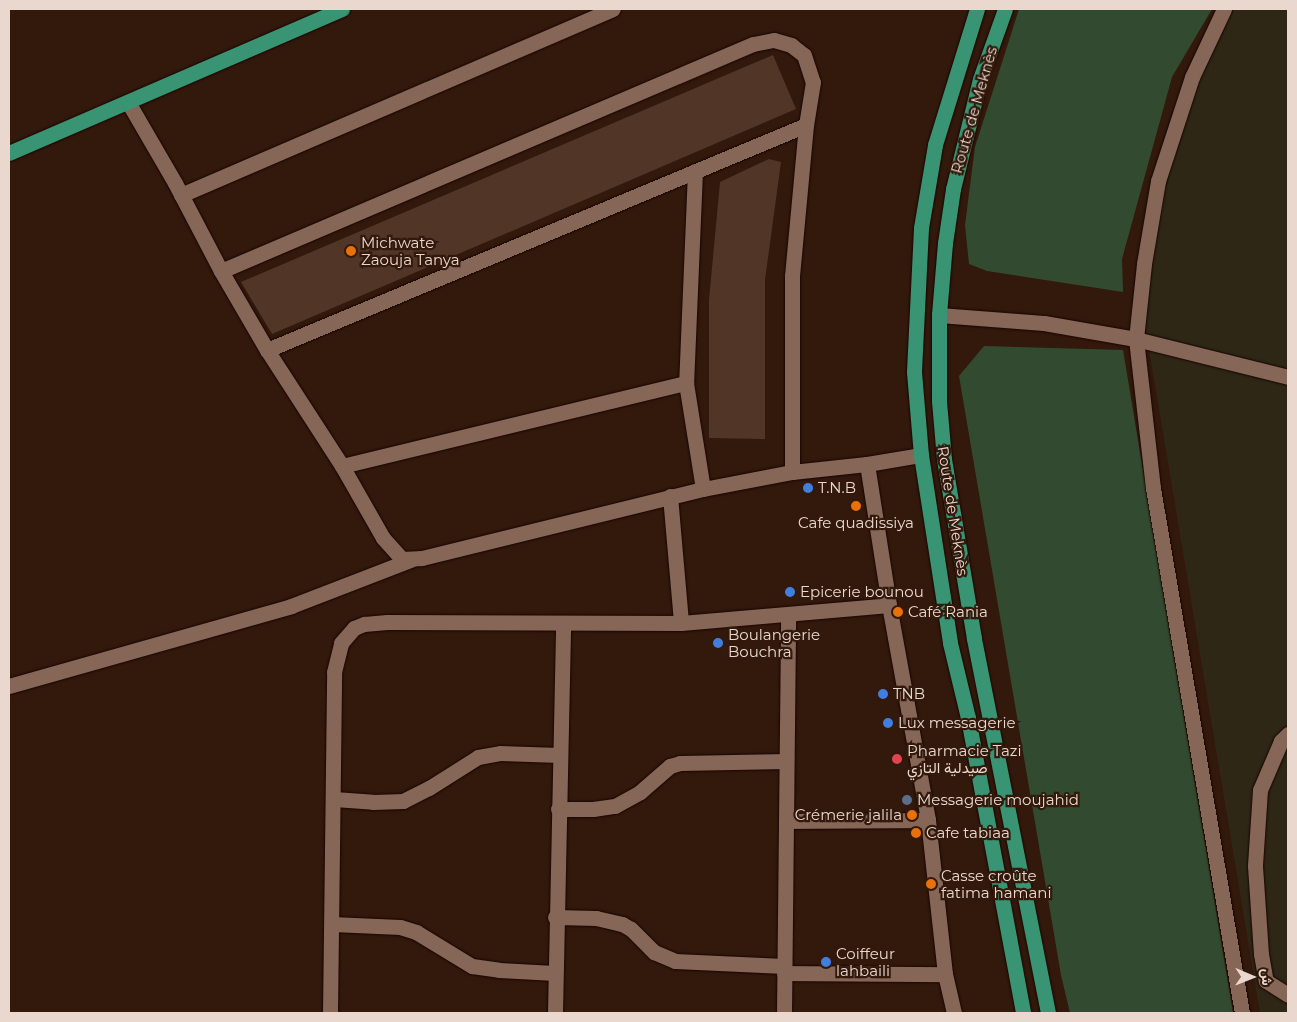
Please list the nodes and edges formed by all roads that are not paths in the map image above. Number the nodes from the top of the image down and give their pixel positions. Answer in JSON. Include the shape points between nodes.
{"nodes":[{"id":1,"x":342,"y":9,"type":"edge"},
{"id":2,"x":613,"y":9,"type":"edge"},
{"id":3,"x":977,"y":9,"type":"edge"},
{"id":4,"x":1005,"y":9,"type":"edge"},
{"id":5,"x":1224,"y":9,"type":"edge"},
{"id":6,"x":128,"y":102,"type":"junction"},
{"id":7,"x":806,"y":124,"type":"junction"},
{"id":8,"x":9,"y":153,"type":"edge"},
{"id":9,"x":695,"y":171,"type":"junction"},
{"id":10,"x":181,"y":195,"type":"junction"},
{"id":11,"x":221,"y":271,"type":"junction"},
{"id":12,"x":939,"y":315,"type":"junction"},
{"id":13,"x":1136,"y":339,"type":"junction"},
{"id":14,"x":267,"y":350,"type":"junction"},
{"id":15,"x":1288,"y":377,"type":"edge"},
{"id":16,"x":686,"y":383,"type":"junction"},
{"id":17,"x":921,"y":455,"type":"junction"},
{"id":18,"x":867,"y":464,"type":"junction"},
{"id":19,"x":342,"y":466,"type":"junction"},
{"id":20,"x":792,"y":472,"type":"junction"},
{"id":21,"x":703,"y":489,"type":"junction"},
{"id":22,"x":670,"y":496,"type":"junction"},
{"id":23,"x":410,"y":560,"type":"junction"},
{"id":24,"x":888,"y":606,"type":"junction"},
{"id":25,"x":788,"y":615,"type":"junction"},
{"id":26,"x":681,"y":623,"type":"junction"},
{"id":27,"x":563,"y":624,"type":"junction"},
{"id":28,"x":9,"y":686,"type":"edge"},
{"id":29,"x":1288,"y":734,"type":"edge"},
{"id":30,"x":559,"y":755,"type":"junction"},
{"id":31,"x":786,"y":761,"type":"junction"},
{"id":32,"x":334,"y":799,"type":"junction"},
{"id":33,"x":558,"y":809,"type":"junction"},
{"id":34,"x":928,"y":820,"type":"junction"},
{"id":35,"x":786,"y":821,"type":"junction"},
{"id":36,"x":555,"y":917,"type":"junction"},
{"id":37,"x":332,"y":924,"type":"junction"},
{"id":38,"x":784,"y":970,"type":"junction"},
{"id":39,"x":555,"y":973,"type":"junction"},
{"id":40,"x":945,"y":974,"type":"junction"},
{"id":41,"x":1288,"y":995,"type":"edge"},
{"id":42,"x":330,"y":1013,"type":"edge"},
{"id":43,"x":555,"y":1013,"type":"edge"},
{"id":44,"x":784,"y":1013,"type":"edge"},
{"id":45,"x":954,"y":1013,"type":"edge"},
{"id":46,"x":1023,"y":1013,"type":"edge"},
{"id":47,"x":1048,"y":1013,"type":"edge"},
{"id":48,"x":1242,"y":1013,"type":"edge"}],
"edges":[{"from":1,"to":6,"type":"main road"},
{"from":2,"to":10,"type":"street"},
{"from":3,"to":17,"type":"main road","name":"Route de Meknès","via":[[935,145],[920,228],[914,372]]},
{"from":4,"to":12,"type":"main road","name":"Route de Meknès","via":[[980,79],[953,189]]},
{"from":5,"to":13,"type":"street","via":[[1192,77],[1158,181]]},
{"from":6,"to":8,"type":"main road"},
{"from":6,"to":10,"type":"street"},
{"from":7,"to":9,"type":"street"},
{"from":7,"to":11,"type":"street","via":[[813,82],[804,55],[792,45],[774,40],[753,44]]},
{"from":7,"to":20,"type":"street","via":[[792,276]]},
{"from":9,"to":14,"type":"street"},
{"from":9,"to":16,"type":"street"},
{"from":10,"to":11,"type":"street"},
{"from":11,"to":14,"type":"street"},
{"from":12,"to":13,"type":"street","via":[[1044,323]]},
{"from":12,"to":47,"type":"main road","name":"Route de Meknès","via":[[939,401],[951,506]]},
{"from":13,"to":15,"type":"street"},
{"from":13,"to":48,"type":"street","via":[[1154,498]]},
{"from":14,"to":19,"type":"street"},
{"from":16,"to":19,"type":"street"},
{"from":16,"to":21,"type":"street"},
{"from":17,"to":18,"type":"street"},
{"from":17,"to":46,"type":"main road","name":"Route de Meknès","via":[[950,643],[968,718]]},
{"from":18,"to":20,"type":"street"},
{"from":18,"to":24,"type":"street"},
{"from":19,"to":23,"type":"street","via":[[383,538],[397,555]]},
{"from":20,"to":21,"type":"street"},
{"from":21,"to":22,"type":"street"},
{"from":22,"to":23,"type":"street"},
{"from":22,"to":26,"type":"street"},
{"from":23,"to":28,"type":"street","via":[[291,606]]},
{"from":24,"to":25,"type":"street"},
{"from":24,"to":34,"type":"street"},
{"from":25,"to":26,"type":"street"},
{"from":25,"to":31,"type":"street"},
{"from":26,"to":27,"type":"street"},
{"from":27,"to":30,"type":"street"},
{"from":27,"to":32,"type":"street","via":[[387,622],[354,628],[340,643],[334,672]]},
{"from":29,"to":41,"type":"street","via":[[1281,741],[1260,790],[1255,866],[1266,981]]},
{"from":30,"to":32,"type":"street","via":[[500,753],[483,756],[402,801]]},
{"from":30,"to":33,"type":"street"},
{"from":31,"to":33,"type":"street","via":[[680,763],[615,806]]},
{"from":31,"to":35,"type":"street"},
{"from":32,"to":37,"type":"street"},
{"from":33,"to":36,"type":"street"},
{"from":34,"to":35,"type":"street"},
{"from":34,"to":40,"type":"street"},
{"from":35,"to":38,"type":"street"},
{"from":36,"to":38,"type":"street","via":[[596,918],[622,924],[654,952],[675,961]]},
{"from":36,"to":39,"type":"street"},
{"from":37,"to":39,"type":"street","via":[[400,927],[416,932],[472,966]]},
{"from":37,"to":42,"type":"street"},
{"from":38,"to":40,"type":"street"},
{"from":38,"to":44,"type":"street"},
{"from":39,"to":43,"type":"street"},
{"from":40,"to":45,"type":"street"}]}
